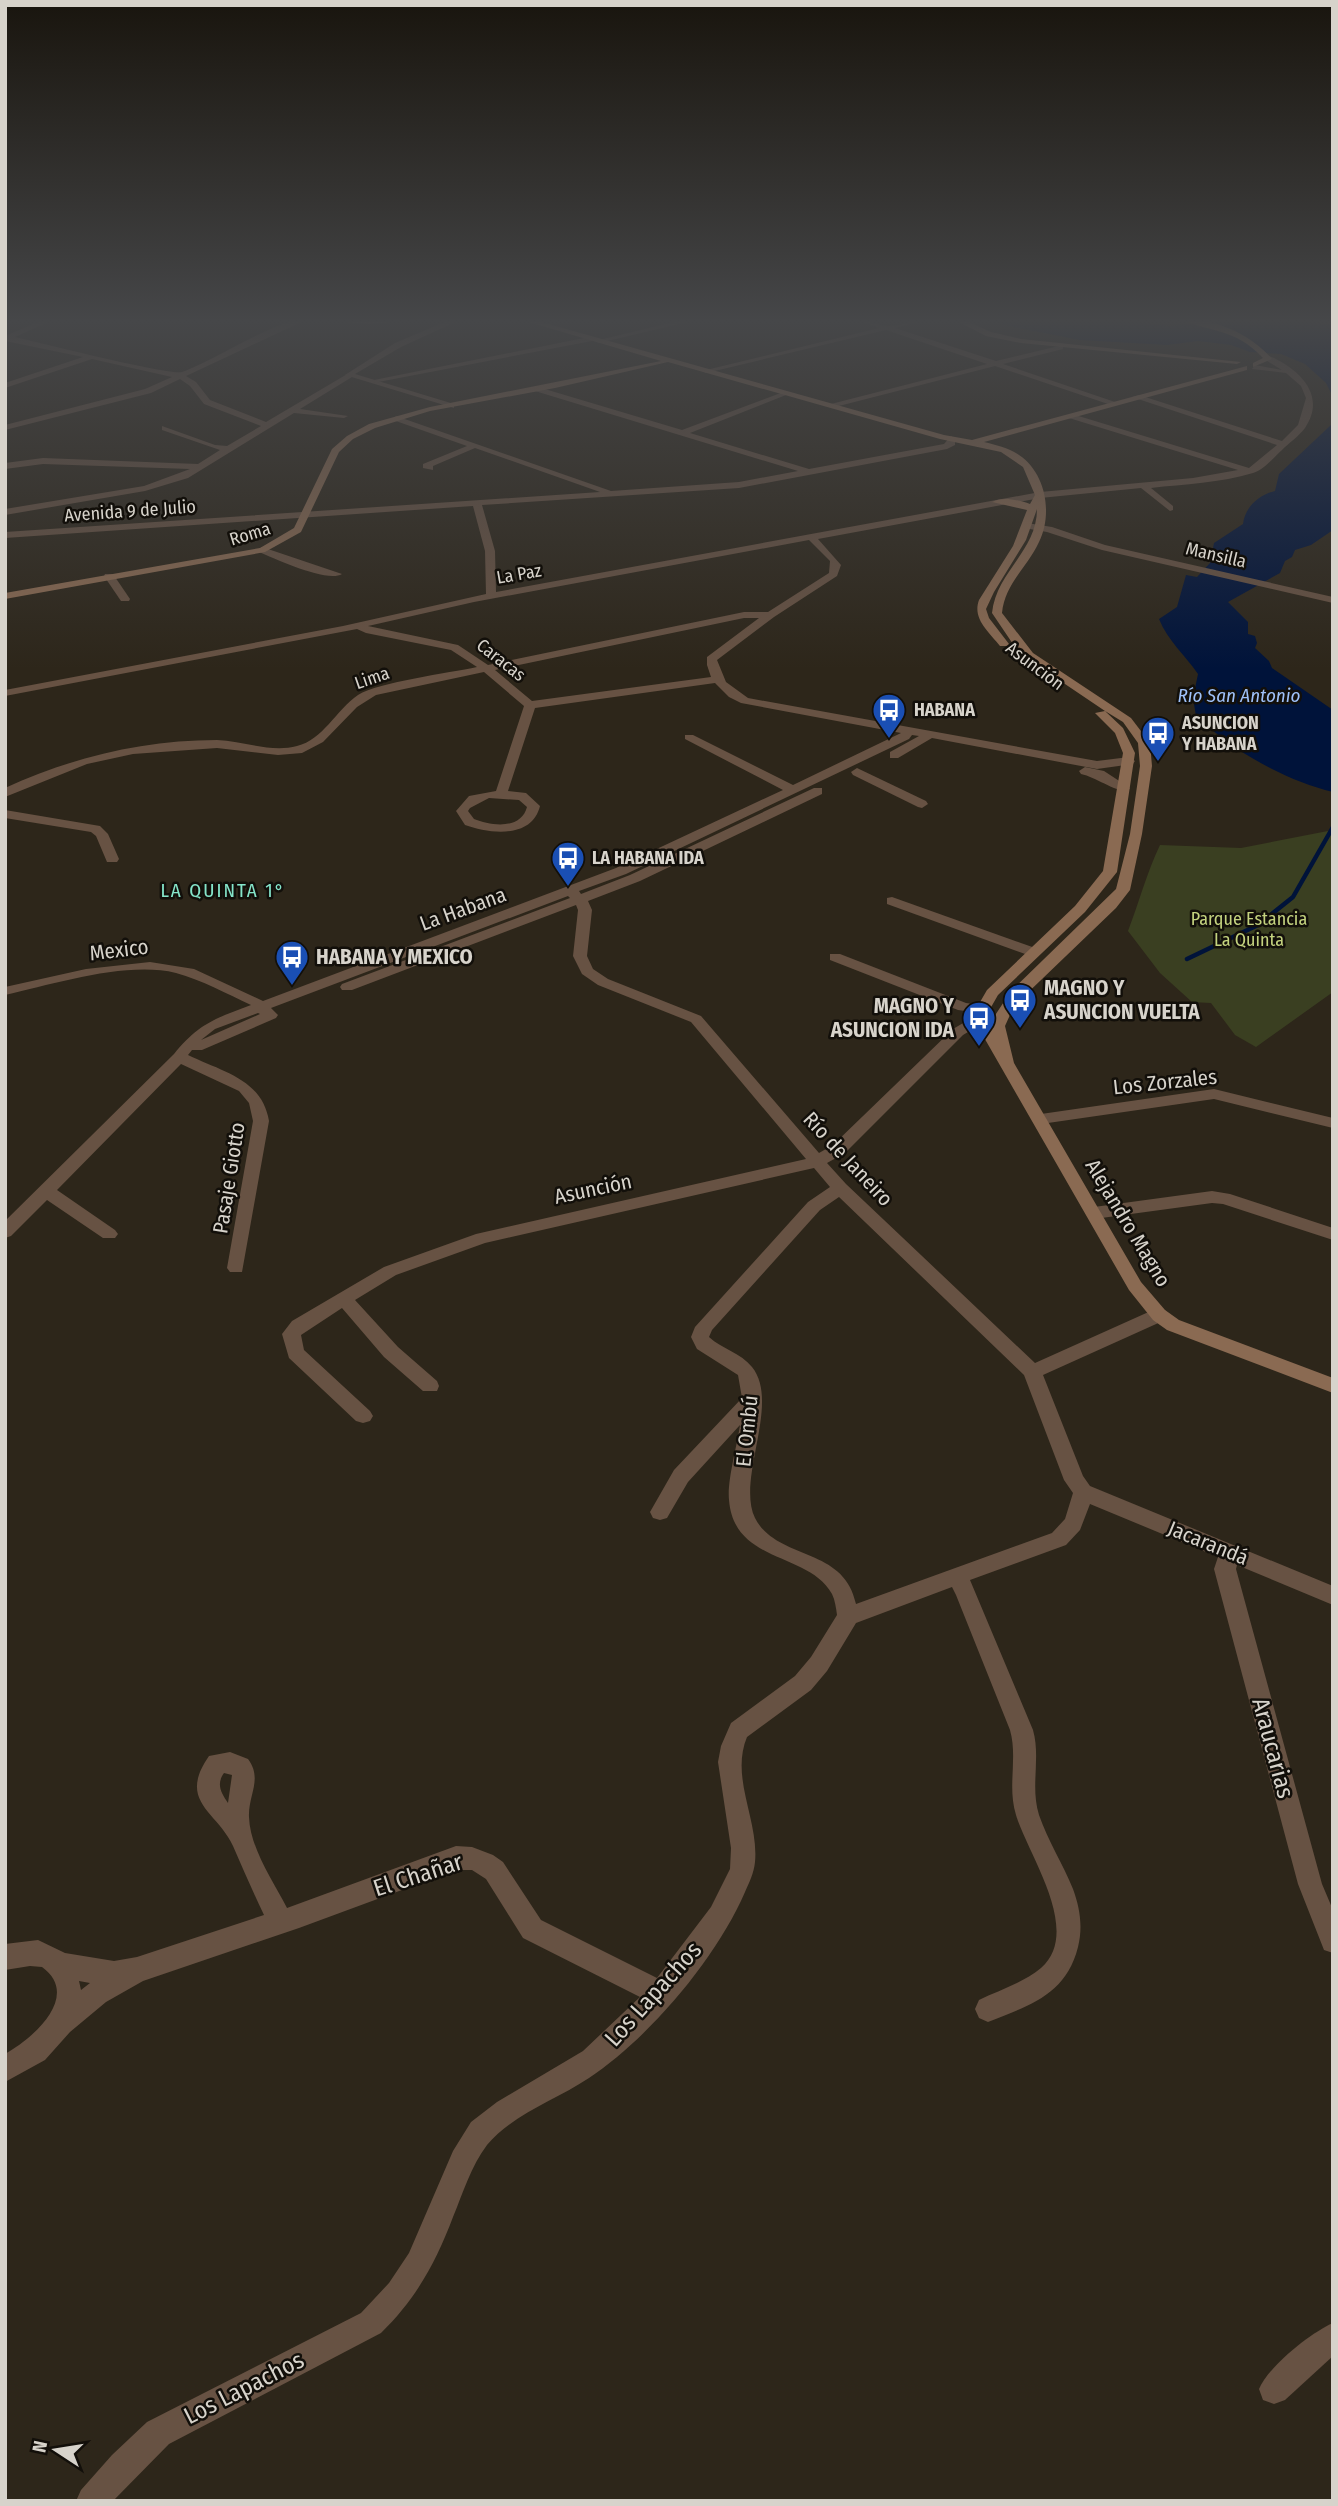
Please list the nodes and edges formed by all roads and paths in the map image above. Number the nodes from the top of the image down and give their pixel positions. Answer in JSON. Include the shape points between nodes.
{"nodes":[{"id":1,"x":183,"y":435,"type":"edge"},
{"id":2,"x":251,"y":435,"type":"edge"},
{"id":3,"x":359,"y":435,"type":"edge"},
{"id":4,"x":446,"y":435,"type":"edge"},
{"id":5,"x":688,"y":435,"type":"edge"},
{"id":6,"x":937,"y":435,"type":"edge"},
{"id":7,"x":1018,"y":435,"type":"edge"},
{"id":8,"x":1133,"y":435,"type":"edge"},
{"id":9,"x":1255,"y":435,"type":"edge"},
{"id":10,"x":1292,"y":435,"type":"edge"},
{"id":11,"x":951,"y":439,"type":"junction"},
{"id":12,"x":995,"y":443,"type":"junction"},
{"id":13,"x":1284,"y":444,"type":"junction"},
{"id":14,"x":476,"y":445,"type":"junction"},
{"id":15,"x":229,"y":449,"type":"junction"},
{"id":16,"x":5,"y":466,"type":"edge"},
{"id":17,"x":199,"y":467,"type":"junction"},
{"id":18,"x":430,"y":468,"type":"dead end"},
{"id":19,"x":1250,"y":471,"type":"junction"},
{"id":20,"x":809,"y":472,"type":"junction"},
{"id":21,"x":1144,"y":486,"type":"junction"},
{"id":22,"x":609,"y":493,"type":"junction"},
{"id":23,"x":1040,"y":495,"type":"junction"},
{"id":24,"x":998,"y":502,"type":"junction"},
{"id":25,"x":477,"y":503,"type":"junction"},
{"id":26,"x":1030,"y":508,"type":"junction"},
{"id":27,"x":1170,"y":508,"type":"dead end"},
{"id":28,"x":5,"y":512,"type":"edge"},
{"id":29,"x":306,"y":515,"type":"junction"},
{"id":30,"x":1033,"y":530,"type":"junction"},
{"id":31,"x":5,"y":535,"type":"edge"},
{"id":32,"x":810,"y":536,"type":"junction"},
{"id":33,"x":262,"y":550,"type":"junction"},
{"id":34,"x":337,"y":574,"type":"dead end"},
{"id":35,"x":109,"y":576,"type":"junction"},
{"id":36,"x":5,"y":596,"type":"edge"},
{"id":37,"x":491,"y":596,"type":"junction"},
{"id":38,"x":125,"y":600,"type":"dead end"},
{"id":39,"x":1333,"y":600,"type":"edge"},
{"id":40,"x":770,"y":615,"type":"junction"},
{"id":41,"x":360,"y":626,"type":"junction"},
{"id":42,"x":487,"y":669,"type":"junction"},
{"id":43,"x":718,"y":679,"type":"junction"},
{"id":44,"x":5,"y":693,"type":"edge"},
{"id":45,"x":530,"y":705,"type":"junction"},
{"id":46,"x":907,"y":734,"type":"junction"},
{"id":47,"x":689,"y":737,"type":"dead end"},
{"id":48,"x":926,"y":738,"type":"junction"},
{"id":49,"x":1129,"y":761,"type":"junction"},
{"id":50,"x":857,"y":772,"type":"junction"},
{"id":51,"x":1124,"y":788,"type":"junction"},
{"id":52,"x":792,"y":790,"type":"junction"},
{"id":53,"x":5,"y":793,"type":"edge"},
{"id":54,"x":501,"y":793,"type":"junction"},
{"id":55,"x":922,"y":804,"type":"dead end"},
{"id":56,"x":5,"y":814,"type":"edge"},
{"id":57,"x":1118,"y":832,"type":"junction"},
{"id":58,"x":1136,"y":834,"type":"junction"},
{"id":59,"x":112,"y":859,"type":"dead end"},
{"id":60,"x":576,"y":896,"type":"junction"},
{"id":61,"x":891,"y":901,"type":"dead end"},
{"id":62,"x":1033,"y":952,"type":"junction"},
{"id":63,"x":835,"y":957,"type":"dead end"},
{"id":64,"x":5,"y":991,"type":"edge"},
{"id":65,"x":265,"y":1011,"type":"junction"},
{"id":66,"x":983,"y":1013,"type":"junction"},
{"id":67,"x":179,"y":1057,"type":"junction"},
{"id":68,"x":1007,"y":1062,"type":"junction"},
{"id":69,"x":1041,"y":1119,"type":"junction"},
{"id":70,"x":1333,"y":1123,"type":"edge"},
{"id":71,"x":816,"y":1162,"type":"junction"},
{"id":72,"x":840,"y":1188,"type":"junction"},
{"id":73,"x":47,"y":1192,"type":"junction"},
{"id":74,"x":1094,"y":1213,"type":"junction"},
{"id":75,"x":5,"y":1232,"type":"edge"},
{"id":76,"x":109,"y":1234,"type":"dead end"},
{"id":77,"x":1333,"y":1234,"type":"edge"},
{"id":78,"x":236,"y":1268,"type":"dead end"},
{"id":79,"x":344,"y":1299,"type":"junction"},
{"id":80,"x":1159,"y":1315,"type":"junction"},
{"id":81,"x":1032,"y":1372,"type":"junction"},
{"id":82,"x":430,"y":1385,"type":"dead end"},
{"id":83,"x":1333,"y":1386,"type":"edge"},
{"id":84,"x":752,"y":1399,"type":"junction"},
{"id":85,"x":363,"y":1416,"type":"dead end"},
{"id":86,"x":1083,"y":1492,"type":"junction"},
{"id":87,"x":660,"y":1512,"type":"dead end"},
{"id":88,"x":1230,"y":1552,"type":"junction"},
{"id":89,"x":957,"y":1577,"type":"junction"},
{"id":90,"x":1333,"y":1595,"type":"edge"},
{"id":91,"x":848,"y":1616,"type":"junction"},
{"id":92,"x":241,"y":1836,"type":"dead end"},
{"id":93,"x":281,"y":1922,"type":"junction"},
{"id":94,"x":1333,"y":1941,"type":"edge"},
{"id":95,"x":5,"y":1957,"type":"edge"},
{"id":96,"x":58,"y":1964,"type":"junction"},
{"id":97,"x":137,"y":1970,"type":"junction"},
{"id":98,"x":659,"y":1993,"type":"junction"},
{"id":99,"x":988,"y":2009,"type":"dead end"},
{"id":100,"x":61,"y":2023,"type":"junction"},
{"id":101,"x":5,"y":2069,"type":"edge"},
{"id":102,"x":1333,"y":2338,"type":"edge"},
{"id":103,"x":1273,"y":2389,"type":"dead end"},
{"id":104,"x":92,"y":2501,"type":"edge"}],
"edges":[{"from":1,"to":15,"type":"street"},
{"from":2,"to":15,"type":"street"},
{"from":3,"to":29,"type":"main road","name":"Roma","via":[[340,444]]},
{"from":4,"to":14,"type":"street"},
{"from":5,"to":20,"type":"street"},
{"from":6,"to":11,"type":"main road"},
{"from":7,"to":12,"type":"main road"},
{"from":8,"to":19,"type":"street"},
{"from":9,"to":13,"type":"street"},
{"from":10,"to":13,"type":"street"},
{"from":11,"to":12,"type":"main road"},
{"from":11,"to":20,"type":"street","name":"Avenida 9 de Julio","via":[[947,446]]},
{"from":12,"to":23,"type":"main road","via":[[1025,461]]},
{"from":13,"to":19,"type":"street"},
{"from":14,"to":18,"type":"street","via":[[426,466]]},
{"from":14,"to":22,"type":"street"},
{"from":15,"to":17,"type":"street"},
{"from":16,"to":17,"type":"street","via":[[43,461]]},
{"from":17,"to":28,"type":"street","via":[[145,488]]},
{"from":19,"to":21,"type":"street","name":"La Paz"},
{"from":20,"to":22,"type":"street","name":"Avenida 9 de Julio","via":[[739,485]]},
{"from":21,"to":23,"type":"street","name":"La Paz"},
{"from":21,"to":27,"type":"street"},
{"from":22,"to":25,"type":"street","name":"Avenida 9 de Julio"},
{"from":23,"to":24,"type":"street","name":"La Paz"},
{"from":23,"to":26,"type":"main road","name":"Asunción"},
{"from":23,"to":30,"type":"main road","via":[[1043,509]]},
{"from":24,"to":26,"type":"main road"},
{"from":24,"to":32,"type":"street","name":"La Paz"},
{"from":25,"to":29,"type":"street","name":"Avenida 9 de Julio"},
{"from":25,"to":37,"type":"street","via":[[490,551]]},
{"from":26,"to":30,"type":"main road","name":"Asunción"},
{"from":29,"to":31,"type":"street","name":"Avenida 9 de Julio"},
{"from":29,"to":33,"type":"main road","name":"Roma","via":[[298,530]]},
{"from":30,"to":39,"type":"street","name":"Mansilla"},
{"from":30,"to":49,"type":"main road","name":"Asunción","via":[[993,581],[982,615],[1021,659],[1112,722],[1128,743]]},
{"from":30,"to":58,"type":"main road","name":"Asunción","via":[[1006,583],[997,613],[1021,648],[1119,714],[1141,737],[1146,765]]},
{"from":32,"to":37,"type":"street","name":"La Paz"},
{"from":32,"to":40,"type":"street","via":[[834,560],[833,574]]},
{"from":33,"to":34,"type":"street"},
{"from":33,"to":35,"type":"main road","name":"Roma"},
{"from":35,"to":36,"type":"main road","name":"Roma"},
{"from":35,"to":38,"type":"street"},
{"from":37,"to":41,"type":"street","name":"La Paz"},
{"from":40,"to":42,"type":"street","name":"Lima","via":[[744,615]]},
{"from":40,"to":43,"type":"street","via":[[711,659]]},
{"from":41,"to":42,"type":"street","name":"Caracas","via":[[454,647]]},
{"from":41,"to":44,"type":"street","name":"La Paz"},
{"from":42,"to":45,"type":"street","name":"Caracas"},
{"from":42,"to":53,"type":"street","name":"Lima","via":[[362,696],[315,742],[298,750],[215,744],[117,751],[54,770]]},
{"from":43,"to":45,"type":"street"},
{"from":43,"to":46,"type":"street","via":[[733,696],[745,701]]},
{"from":45,"to":54,"type":"street","name":"Caracas"},
{"from":46,"to":48,"type":"street"},
{"from":46,"to":52,"type":"street"},
{"from":47,"to":52,"type":"street"},
{"from":48,"to":49,"type":"street","via":[[1097,765]]},
{"from":48,"to":50,"type":"street"},
{"from":48,"to":51,"type":"street","via":[[1100,774]]},
{"from":49,"to":51,"type":"main road","name":"Asunción"},
{"from":50,"to":55,"type":"street"},
{"from":50,"to":60,"type":"street","via":[[635,878]]},
{"from":51,"to":57,"type":"main road","name":"Asunción"},
{"from":52,"to":60,"type":"street"},
{"from":54,"to":54,"type":"street","via":[[471,800],[464,817],[477,826],[500,828],[530,818],[534,812],[530,801]]},
{"from":56,"to":59,"type":"street","via":[[95,829]]},
{"from":57,"to":58,"type":"main road"},
{"from":57,"to":62,"type":"main road","name":"Asunción","via":[[1106,878]]},
{"from":58,"to":68,"type":"main road","name":"Asunción","via":[[1123,890],[998,1017]]},
{"from":60,"to":65,"type":"street"},
{"from":60,"to":71,"type":"street","name":"Río de Janeiro","via":[[585,910],[580,956],[587,971],[603,982],[696,1019]]},
{"from":61,"to":62,"type":"street"},
{"from":62,"to":66,"type":"main road","name":"Asunción","via":[[992,993]]},
{"from":63,"to":66,"type":"street"},
{"from":64,"to":65,"type":"street","name":"Mexico","via":[[157,966],[179,970]]},
{"from":65,"to":67,"type":"street"},
{"from":66,"to":68,"type":"main road","via":[[985,1027]]},
{"from":66,"to":71,"type":"street","name":"Asunción","via":[[839,1149]]},
{"from":67,"to":73,"type":"street"},
{"from":67,"to":78,"type":"street","name":"Pasaje Giotto","via":[[245,1088],[258,1105],[261,1121]]},
{"from":68,"to":69,"type":"main road","name":"Alejandro Magno"},
{"from":69,"to":70,"type":"street","name":"Los Zorzales","via":[[1214,1094]]},
{"from":69,"to":74,"type":"main road","name":"Alejandro Magno"},
{"from":71,"to":72,"type":"street","name":"Río de Janeiro"},
{"from":71,"to":79,"type":"street","name":"Asunción","via":[[490,1235],[390,1271]]},
{"from":72,"to":81,"type":"street","name":"Río de Janeiro"},
{"from":72,"to":84,"type":"street","name":"El Ombú","via":[[814,1206],[704,1327],[700,1337],[704,1344],[748,1373]]},
{"from":73,"to":75,"type":"street"},
{"from":73,"to":76,"type":"street"},
{"from":74,"to":77,"type":"street","via":[[1224,1198]]},
{"from":74,"to":80,"type":"main road","name":"Alejandro Magno","via":[[1135,1286]]},
{"from":79,"to":82,"type":"street","via":[[391,1352]]},
{"from":79,"to":85,"type":"street","name":"Asunción","via":[[298,1326],[291,1342],[296,1353]]},
{"from":80,"to":81,"type":"street"},
{"from":80,"to":83,"type":"main road","name":"Alejandro Magno","via":[[1187,1332]]},
{"from":81,"to":86,"type":"street","name":"Río de Janeiro","via":[[1074,1480]]},
{"from":84,"to":87,"type":"street","via":[[681,1476]]},
{"from":84,"to":91,"type":"street","name":"El Ombú","via":[[741,1514],[757,1539],[840,1584],[847,1597]]},
{"from":86,"to":88,"type":"street","name":"Jacarandá"},
{"from":86,"to":89,"type":"street","via":[[1076,1520],[1059,1539]]},
{"from":88,"to":90,"type":"street","name":"Jacarandá"},
{"from":88,"to":94,"type":"street","name":"Araucarias","via":[[1225,1569],[1231,1594],[1310,1884]]},
{"from":89,"to":91,"type":"street"},
{"from":89,"to":99,"type":"street","via":[[972,1602],[1020,1726],[1025,1746],[1024,1801],[1043,1856],[1066,1897],[1069,1918],[1062,1963],[1045,1981]]},
{"from":91,"to":98,"type":"street","name":"Los Lapachos","via":[[803,1683],[739,1730],[732,1742],[729,1757],[743,1866],[714,1924]]},
{"from":92,"to":93,"type":"street"},
{"from":93,"to":97,"type":"street","name":"El Chañar"},
{"from":93,"to":98,"type":"street","name":"El Chañar","via":[[456,1858],[471,1857],[498,1872],[533,1929]]},
{"from":95,"to":96,"type":"street","name":"El Chañar","via":[[39,1953]]},
{"from":96,"to":97,"type":"street","name":"El Chañar","via":[[114,1974]]},
{"from":96,"to":100,"type":"street","via":[[68,1989]]},
{"from":97,"to":100,"type":"street","name":"El Chañar","via":[[97,1993]]},
{"from":98,"to":104,"type":"street","name":"Los Lapachos","via":[[591,2060],[481,2133],[466,2152],[411,2281],[371,2323],[158,2433]]},
{"from":100,"to":101,"type":"street","name":"El Chañar","via":[[43,2045]]},
{"from":102,"to":103,"type":"street"}]}
